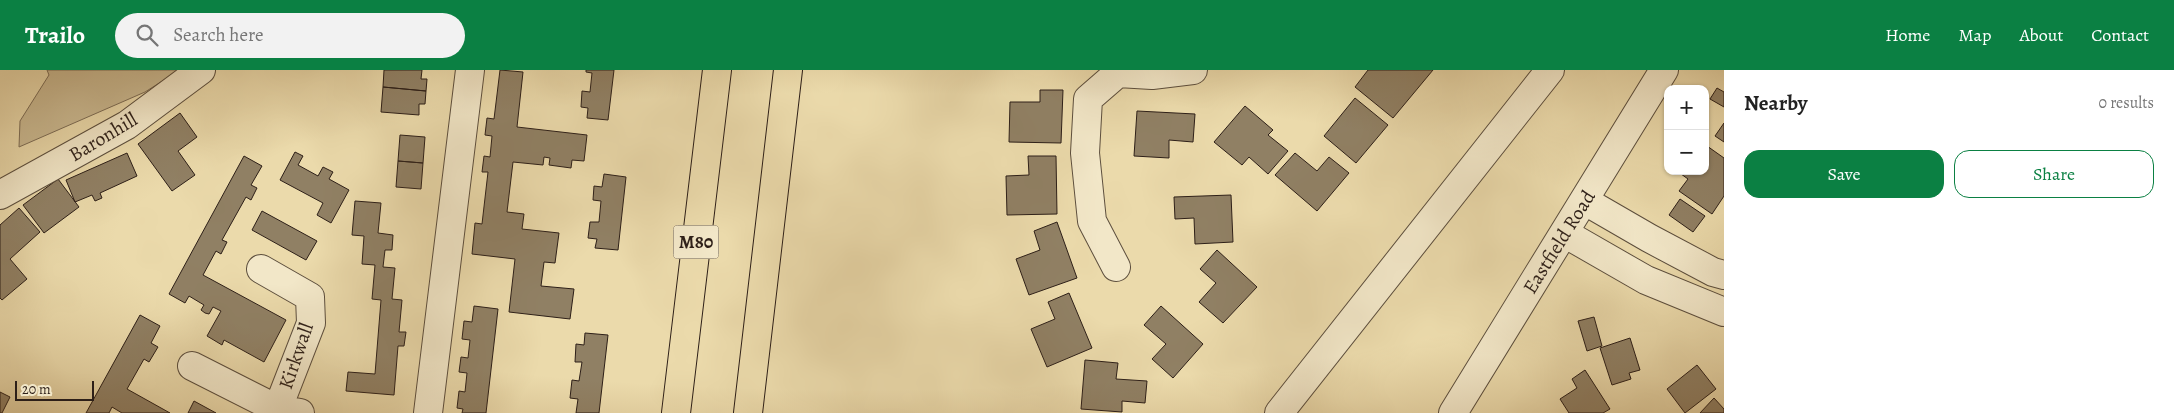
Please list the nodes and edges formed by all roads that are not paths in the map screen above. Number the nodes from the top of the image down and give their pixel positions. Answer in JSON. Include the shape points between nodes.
{"nodes":[{"id":1,"x":201,"y":70,"type":"edge"},
{"id":2,"x":470,"y":70,"type":"edge"},
{"id":3,"x":717,"y":70,"type":"edge"},
{"id":4,"x":788,"y":70,"type":"edge"},
{"id":5,"x":1193,"y":70,"type":"edge"},
{"id":6,"x":1550,"y":70,"type":"edge"},
{"id":7,"x":1664,"y":70,"type":"edge"},
{"id":8,"x":1118,"y":72,"type":"edge"},
{"id":9,"x":0,"y":195,"type":"edge"},
{"id":10,"x":1585,"y":201,"type":"junction"},
{"id":11,"x":1564,"y":233,"type":"junction"},
{"id":12,"x":1116,"y":267,"type":"dead end"},
{"id":13,"x":261,"y":269,"type":"dead end"},
{"id":14,"x":1724,"y":275,"type":"edge"},
{"id":15,"x":1724,"y":312,"type":"edge"},
{"id":16,"x":192,"y":366,"type":"dead end"},
{"id":17,"x":285,"y":412,"type":"edge"},
{"id":18,"x":428,"y":413,"type":"edge"},
{"id":19,"x":676,"y":413,"type":"edge"},
{"id":20,"x":748,"y":413,"type":"edge"},
{"id":21,"x":1279,"y":413,"type":"edge"},
{"id":22,"x":1453,"y":413,"type":"edge"}],
"edges":[{"from":1,"to":9,"type":"street","name":"Baronhill","via":[[127,125]]},
{"from":2,"to":18,"type":"street"},
{"from":3,"to":19,"type":"highway","number":"M80"},
{"from":4,"to":20,"type":"highway"},
{"from":5,"to":8,"type":"street","via":[[1152,75]]},
{"from":6,"to":21,"type":"street"},
{"from":7,"to":10,"type":"street","name":"Eastfield Road"},
{"from":8,"to":12,"type":"street","via":[[1088,99],[1085,154],[1092,221]]},
{"from":10,"to":11,"type":"street","name":"Eastfield Road"},
{"from":10,"to":14,"type":"street","via":[[1649,238]]},
{"from":11,"to":15,"type":"street","via":[[1646,280]]},
{"from":11,"to":22,"type":"street","name":"Eastfield Road"},
{"from":13,"to":17,"type":"street","name":"Kirkwall","via":[[310,297],[311,323]]},
{"from":16,"to":17,"type":"street","name":"Kirkwall"}]}
